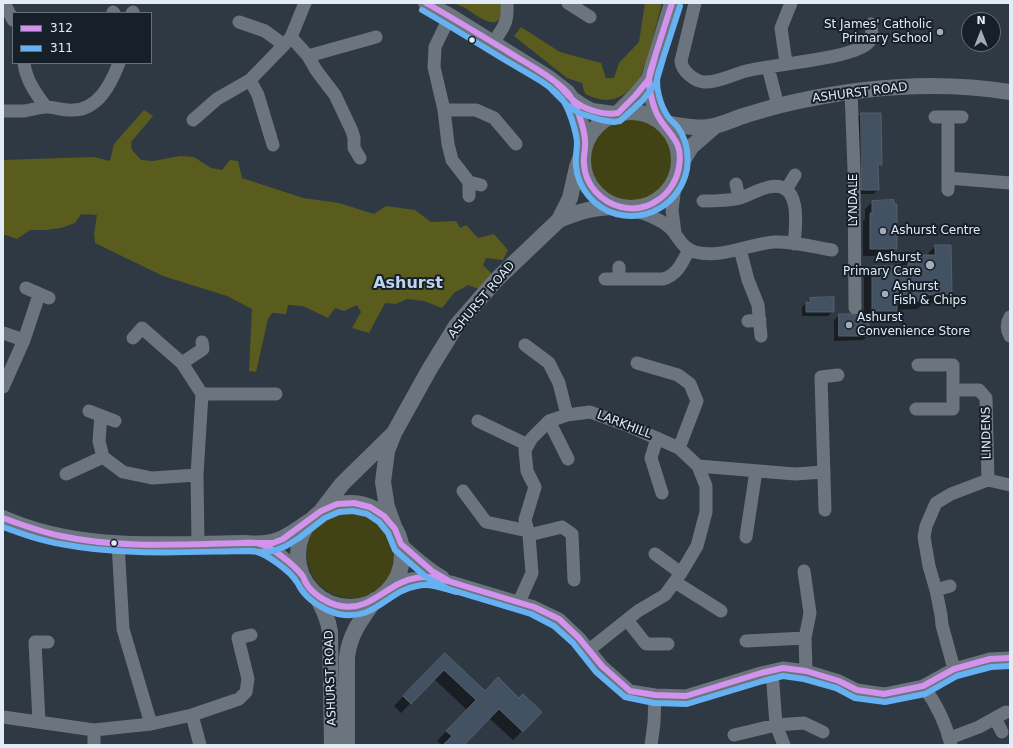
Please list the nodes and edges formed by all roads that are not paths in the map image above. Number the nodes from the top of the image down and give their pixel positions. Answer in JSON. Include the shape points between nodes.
{"nodes":[{"id":1,"x":4,"y":3,"type":"edge"},
{"id":2,"x":304,"y":3,"type":"edge"},
{"id":3,"x":426,"y":3,"type":"edge"},
{"id":4,"x":507,"y":3,"type":"edge"},
{"id":5,"x":568,"y":3,"type":"edge"},
{"id":6,"x":672,"y":3,"type":"edge"},
{"id":7,"x":695,"y":3,"type":"edge"},
{"id":8,"x":791,"y":3,"type":"edge"},
{"id":9,"x":450,"y":16,"type":"junction"},
{"id":10,"x":590,"y":17,"type":"dead end"},
{"id":11,"x":12,"y":18,"type":"edge"},
{"id":12,"x":239,"y":22,"type":"dead end"},
{"id":13,"x":871,"y":24,"type":"dead end"},
{"id":14,"x":376,"y":38,"type":"dead end"},
{"id":15,"x":288,"y":41,"type":"junction"},
{"id":16,"x":493,"y":43,"type":"junction"},
{"id":17,"x":308,"y":56,"type":"junction"},
{"id":18,"x":786,"y":63,"type":"junction"},
{"id":19,"x":24,"y":64,"type":"edge"},
{"id":20,"x":119,"y":64,"type":"edge"},
{"id":21,"x":768,"y":67,"type":"junction"},
{"id":22,"x":649,"y":79,"type":"junction"},
{"id":23,"x":250,"y":80,"type":"junction"},
{"id":24,"x":851,"y":91,"type":"junction"},
{"id":25,"x":1010,"y":92,"type":"edge"},
{"id":26,"x":572,"y":99,"type":"junction"},
{"id":27,"x":778,"y":106,"type":"junction"},
{"id":28,"x":46,"y":107,"type":"junction"},
{"id":29,"x":444,"y":110,"type":"junction"},
{"id":30,"x":3,"y":111,"type":"edge"},
{"id":31,"x":616,"y":114,"type":"junction"},
{"id":32,"x":962,"y":117,"type":"dead end"},
{"id":33,"x":193,"y":120,"type":"dead end"},
{"id":34,"x":662,"y":122,"type":"junction"},
{"id":35,"x":714,"y":127,"type":"junction"},
{"id":36,"x":516,"y":144,"type":"dead end"},
{"id":37,"x":272,"y":145,"type":"dead end"},
{"id":38,"x":585,"y":146,"type":"junction"},
{"id":39,"x":360,"y":158,"type":"dead end"},
{"id":40,"x":678,"y":172,"type":"junction"},
{"id":41,"x":795,"y":176,"type":"dead end"},
{"id":42,"x":1010,"y":183,"type":"edge"},
{"id":43,"x":736,"y":184,"type":"dead end"},
{"id":44,"x":786,"y":190,"type":"junction"},
{"id":45,"x":469,"y":196,"type":"dead end"},
{"id":46,"x":739,"y":198,"type":"junction"},
{"id":47,"x":703,"y":201,"type":"dead end"},
{"id":48,"x":625,"y":208,"type":"junction"},
{"id":49,"x":559,"y":220,"type":"junction"},
{"id":50,"x":675,"y":234,"type":"junction"},
{"id":51,"x":794,"y":244,"type":"junction"},
{"id":52,"x":740,"y":249,"type":"junction"},
{"id":53,"x":689,"y":250,"type":"junction"},
{"id":54,"x":832,"y":250,"type":"dead end"},
{"id":55,"x":605,"y":279,"type":"dead end"},
{"id":56,"x":26,"y":288,"type":"dead end"},
{"id":57,"x":855,"y":308,"type":"dead end"},
{"id":58,"x":1010,"y":317,"type":"edge"},
{"id":59,"x":3,"y":333,"type":"edge"},
{"id":60,"x":761,"y":336,"type":"dead end"},
{"id":61,"x":1010,"y":336,"type":"edge"},
{"id":62,"x":133,"y":338,"type":"dead end"},
{"id":63,"x":24,"y":340,"type":"junction"},
{"id":64,"x":202,"y":342,"type":"dead end"},
{"id":65,"x":525,"y":345,"type":"dead end"},
{"id":66,"x":182,"y":363,"type":"junction"},
{"id":67,"x":637,"y":364,"type":"dead end"},
{"id":68,"x":918,"y":365,"type":"dead end"},
{"id":69,"x":838,"y":376,"type":"dead end"},
{"id":70,"x":3,"y":387,"type":"edge"},
{"id":71,"x":953,"y":390,"type":"junction"},
{"id":72,"x":202,"y":394,"type":"junction"},
{"id":73,"x":276,"y":394,"type":"dead end"},
{"id":74,"x":916,"y":409,"type":"dead end"},
{"id":75,"x":89,"y":411,"type":"dead end"},
{"id":76,"x":567,"y":414,"type":"junction"},
{"id":77,"x":101,"y":416,"type":"junction"},
{"id":78,"x":115,"y":421,"type":"dead end"},
{"id":79,"x":478,"y":421,"type":"dead end"},
{"id":80,"x":549,"y":421,"type":"junction"},
{"id":81,"x":394,"y":433,"type":"junction"},
{"id":82,"x":657,"y":438,"type":"junction"},
{"id":83,"x":528,"y":445,"type":"junction"},
{"id":84,"x":680,"y":448,"type":"junction"},
{"id":85,"x":103,"y":457,"type":"junction"},
{"id":86,"x":568,"y":459,"type":"dead end"},
{"id":87,"x":698,"y":466,"type":"junction"},
{"id":88,"x":756,"y":471,"type":"junction"},
{"id":89,"x":824,"y":472,"type":"junction"},
{"id":90,"x":66,"y":474,"type":"dead end"},
{"id":91,"x":197,"y":475,"type":"junction"},
{"id":92,"x":988,"y":480,"type":"junction"},
{"id":93,"x":1010,"y":485,"type":"edge"},
{"id":94,"x":463,"y":491,"type":"dead end"},
{"id":95,"x":662,"y":493,"type":"dead end"},
{"id":96,"x":825,"y":510,"type":"dead end"},
{"id":97,"x":316,"y":516,"type":"junction"},
{"id":98,"x":3,"y":518,"type":"edge"},
{"id":99,"x":395,"y":529,"type":"junction"},
{"id":100,"x":528,"y":533,"type":"junction"},
{"id":101,"x":746,"y":537,"type":"dead end"},
{"id":102,"x":198,"y":543,"type":"junction"},
{"id":103,"x":118,"y":544,"type":"junction"},
{"id":104,"x":253,"y":544,"type":"junction"},
{"id":105,"x":401,"y":544,"type":"junction"},
{"id":106,"x":655,"y":554,"type":"dead end"},
{"id":107,"x":804,"y":571,"type":"dead end"},
{"id":108,"x":302,"y":575,"type":"junction"},
{"id":109,"x":678,"y":578,"type":"junction"},
{"id":110,"x":574,"y":580,"type":"dead end"},
{"id":111,"x":451,"y":582,"type":"junction"},
{"id":112,"x":950,"y":586,"type":"dead end"},
{"id":113,"x":389,"y":589,"type":"junction"},
{"id":114,"x":936,"y":590,"type":"junction"},
{"id":115,"x":313,"y":591,"type":"junction"},
{"id":116,"x":375,"y":600,"type":"junction"},
{"id":117,"x":519,"y":602,"type":"junction"},
{"id":118,"x":721,"y":611,"type":"dead end"},
{"id":119,"x":627,"y":620,"type":"junction"},
{"id":120,"x":251,"y":635,"type":"dead end"},
{"id":121,"x":805,"y":638,"type":"junction"},
{"id":122,"x":746,"y":641,"type":"dead end"},
{"id":123,"x":48,"y":642,"type":"dead end"},
{"id":124,"x":668,"y":644,"type":"dead end"},
{"id":125,"x":589,"y":650,"type":"junction"},
{"id":126,"x":1010,"y":658,"type":"edge"},
{"id":127,"x":954,"y":669,"type":"junction"},
{"id":128,"x":772,"y":671,"type":"junction"},
{"id":129,"x":806,"y":671,"type":"junction"},
{"id":130,"x":923,"y":686,"type":"junction"},
{"id":131,"x":655,"y":696,"type":"junction"},
{"id":132,"x":192,"y":715,"type":"junction"},
{"id":133,"x":3,"y":717,"type":"edge"},
{"id":134,"x":39,"y":722,"type":"junction"},
{"id":135,"x":151,"y":724,"type":"junction"},
{"id":136,"x":776,"y":725,"type":"junction"},
{"id":137,"x":94,"y":730,"type":"junction"},
{"id":138,"x":823,"y":732,"type":"dead end"},
{"id":139,"x":1002,"y":732,"type":"dead end"},
{"id":140,"x":734,"y":735,"type":"dead end"},
{"id":141,"x":950,"y":742,"type":"edge"},
{"id":142,"x":94,"y":745,"type":"edge"},
{"id":143,"x":200,"y":745,"type":"edge"},
{"id":144,"x":332,"y":745,"type":"edge"},
{"id":145,"x":347,"y":745,"type":"edge"},
{"id":146,"x":651,"y":745,"type":"edge"},
{"id":147,"x":784,"y":745,"type":"edge"}],
"edges":[{"from":1,"to":11,"type":"street"},
{"from":2,"to":15,"type":"street"},
{"from":3,"to":9,"type":"street"},
{"from":4,"to":16,"type":"street","via":[[506,24]]},
{"from":5,"to":10,"type":"street"},
{"from":6,"to":22,"type":"street"},
{"from":7,"to":21,"type":"street","via":[[681,61],[685,71],[698,80],[707,82]]},
{"from":8,"to":18,"type":"street","via":[[781,28]]},
{"from":9,"to":16,"type":"street"},
{"from":9,"to":29,"type":"street","via":[[435,47],[434,60]]},
{"from":12,"to":15,"type":"street"},
{"from":13,"to":18,"type":"street","via":[[871,39],[866,45],[854,51]]},
{"from":14,"to":17,"type":"street"},
{"from":15,"to":17,"type":"street"},
{"from":15,"to":23,"type":"street"},
{"from":16,"to":26,"type":"street","via":[[549,78]]},
{"from":17,"to":39,"type":"street","via":[[335,95],[352,131],[354,148]]},
{"from":18,"to":21,"type":"street"},
{"from":19,"to":28,"type":"street","via":[[35,93]]},
{"from":20,"to":28,"type":"street","via":[[103,95],[90,106],[72,111]]},
{"from":21,"to":27,"type":"street"},
{"from":22,"to":31,"type":"street"},
{"from":22,"to":34,"type":"street","via":[[653,101]]},
{"from":23,"to":33,"type":"street","via":[[217,99]]},
{"from":23,"to":37,"type":"street","via":[[258,95]]},
{"from":24,"to":25,"type":"street","name":"ASHURST ROAD","via":[[885,87],[954,86]]},
{"from":24,"to":27,"type":"street","name":"ASHURST ROAD"},
{"from":24,"to":57,"type":"street","name":"LYNDALE"},
{"from":26,"to":31,"type":"street","via":[[592,111]]},
{"from":26,"to":38,"type":"street","via":[[581,123]]},
{"from":27,"to":35,"type":"street","name":"ASHURST ROAD"},
{"from":28,"to":30,"type":"street","via":[[25,111]]},
{"from":29,"to":36,"type":"street","via":[[476,110],[494,118]]},
{"from":29,"to":45,"type":"street","via":[[452,160],[475,183]]},
{"from":31,"to":34,"type":"street","via":[[632,111],[647,114]]},
{"from":31,"to":38,"type":"street","via":[[602,121],[592,132]]},
{"from":32,"to":42,"type":"street","via":[[941,117],[948,184]]},
{"from":34,"to":35,"type":"street","name":"ASHURST ROAD","via":[[689,127]]},
{"from":34,"to":40,"type":"street","via":[[674,136],[679,150]]},
{"from":35,"to":40,"type":"street","name":"ASHURST ROAD","via":[[691,146]]},
{"from":38,"to":48,"type":"street","via":[[583,164],[587,179],[595,192],[607,202]]},
{"from":38,"to":49,"type":"street","name":"ASHURST ROAD","via":[[570,198]]},
{"from":40,"to":48,"type":"street","via":[[668,192],[656,202],[642,207]]},
{"from":40,"to":50,"type":"street","via":[[672,210]]},
{"from":41,"to":44,"type":"street"},
{"from":43,"to":46,"type":"street"},
{"from":44,"to":46,"type":"street","via":[[771,186]]},
{"from":44,"to":51,"type":"street","via":[[795,208]]},
{"from":46,"to":47,"type":"street"},
{"from":48,"to":49,"type":"street","name":"ASHURST ROAD","via":[[584,210]]},
{"from":48,"to":50,"type":"street","via":[[663,222]]},
{"from":49,"to":81,"type":"street","name":"ASHURST ROAD","via":[[496,280],[456,326]]},
{"from":50,"to":53,"type":"street"},
{"from":51,"to":52,"type":"street","via":[[774,242]]},
{"from":51,"to":54,"type":"street"},
{"from":52,"to":53,"type":"street","via":[[713,253]]},
{"from":52,"to":60,"type":"street","via":[[758,306],[754,321]]},
{"from":53,"to":55,"type":"street","via":[[679,269],[669,278],[619,273]]},
{"from":56,"to":63,"type":"street","via":[[44,297]]},
{"from":58,"to":61,"type":"street","via":[[1006,326]]},
{"from":59,"to":63,"type":"street"},
{"from":62,"to":66,"type":"street","via":[[142,328]]},
{"from":63,"to":70,"type":"street"},
{"from":64,"to":66,"type":"street","via":[[203,349]]},
{"from":65,"to":76,"type":"street","via":[[549,363],[559,383]]},
{"from":66,"to":72,"type":"street"},
{"from":67,"to":84,"type":"street","via":[[678,376],[690,384],[697,401]]},
{"from":68,"to":71,"type":"street","via":[[953,365]]},
{"from":69,"to":89,"type":"street","via":[[821,377]]},
{"from":71,"to":74,"type":"street","via":[[953,409]]},
{"from":71,"to":92,"type":"street","name":"LINDENS","via":[[978,390],[986,398]]},
{"from":72,"to":73,"type":"street"},
{"from":72,"to":91,"type":"street"},
{"from":75,"to":77,"type":"street"},
{"from":76,"to":80,"type":"street","name":"LARKHILL"},
{"from":76,"to":82,"type":"street","name":"LARKHILL","via":[[590,412]]},
{"from":77,"to":78,"type":"street"},
{"from":77,"to":85,"type":"street","via":[[99,441]]},
{"from":79,"to":83,"type":"street"},
{"from":80,"to":83,"type":"street","name":"LARKHILL"},
{"from":80,"to":86,"type":"street"},
{"from":81,"to":97,"type":"street","name":"ASHURST ROAD","via":[[342,484]]},
{"from":81,"to":99,"type":"street","name":"ASHURST ROAD","via":[[387,451],[383,482]]},
{"from":82,"to":84,"type":"street","name":"LARKHILL"},
{"from":82,"to":95,"type":"street","name":"LARKHILL","via":[[651,458]]},
{"from":83,"to":100,"type":"street","via":[[525,450],[527,471],[535,487],[525,520]]},
{"from":84,"to":87,"type":"street","name":"LARKHILL"},
{"from":85,"to":90,"type":"street"},
{"from":85,"to":91,"type":"street","via":[[123,472],[152,478]]},
{"from":87,"to":88,"type":"street"},
{"from":87,"to":109,"type":"street","name":"LARKHILL","via":[[706,486],[706,512],[697,546]]},
{"from":88,"to":89,"type":"street","via":[[795,474]]},
{"from":88,"to":101,"type":"street"},
{"from":89,"to":96,"type":"street"},
{"from":91,"to":102,"type":"street"},
{"from":92,"to":93,"type":"street"},
{"from":92,"to":114,"type":"street","via":[[951,494],[936,503],[930,514],[924,537]]},
{"from":94,"to":100,"type":"street","via":[[486,522]]},
{"from":97,"to":99,"type":"street","via":[[337,504],[354,503],[370,507],[384,516]]},
{"from":97,"to":104,"type":"street","via":[[283,539],[272,543]]},
{"from":97,"to":108,"type":"street","via":[[303,532],[298,546],[298,561]]},
{"from":98,"to":103,"type":"street","via":[[62,538]]},
{"from":99,"to":105,"type":"street"},
{"from":100,"to":110,"type":"street","via":[[562,527],[572,534]]},
{"from":100,"to":117,"type":"street","via":[[532,574]]},
{"from":102,"to":103,"type":"street"},
{"from":102,"to":104,"type":"street"},
{"from":103,"to":135,"type":"street","via":[[122,629]]},
{"from":104,"to":108,"type":"street","via":[[276,552]]},
{"from":105,"to":111,"type":"street","via":[[432,572]]},
{"from":105,"to":113,"type":"street","via":[[401,565]]},
{"from":106,"to":109,"type":"street"},
{"from":107,"to":121,"type":"street","via":[[810,613]]},
{"from":108,"to":115,"type":"street"},
{"from":109,"to":118,"type":"street"},
{"from":109,"to":119,"type":"street","name":"LARKHILL","via":[[666,595]]},
{"from":111,"to":113,"type":"street","via":[[430,577],[411,579]]},
{"from":111,"to":117,"type":"street"},
{"from":112,"to":114,"type":"street"},
{"from":113,"to":116,"type":"street"},
{"from":114,"to":127,"type":"street"},
{"from":115,"to":116,"type":"street","via":[[326,601],[342,606],[359,606]]},
{"from":115,"to":144,"type":"street","name":"ASHURST ROAD","via":[[329,621]]},
{"from":116,"to":145,"type":"street","name":"ASHURST ROAD","via":[[353,632],[348,646]]},
{"from":117,"to":125,"type":"street","via":[[559,619]]},
{"from":119,"to":124,"type":"street","via":[[646,644]]},
{"from":119,"to":125,"type":"street","name":"LARKHILL"},
{"from":120,"to":132,"type":"street","via":[[238,638],[248,679],[246,692],[239,700]]},
{"from":121,"to":122,"type":"street"},
{"from":121,"to":129,"type":"street"},
{"from":123,"to":134,"type":"street","via":[[35,642]]},
{"from":125,"to":131,"type":"street","via":[[602,666],[630,690]]},
{"from":126,"to":127,"type":"street","via":[[990,659]]},
{"from":127,"to":130,"type":"street"},
{"from":128,"to":129,"type":"street","via":[[783,668]]},
{"from":128,"to":131,"type":"street","via":[[686,696]]},
{"from":128,"to":136,"type":"street"},
{"from":129,"to":130,"type":"street","via":[[839,681],[857,690],[884,694]]},
{"from":130,"to":141,"type":"street","via":[[944,722]]},
{"from":131,"to":146,"type":"street"},
{"from":132,"to":135,"type":"street"},
{"from":132,"to":143,"type":"street"},
{"from":133,"to":134,"type":"street"},
{"from":134,"to":137,"type":"street"},
{"from":135,"to":137,"type":"street"},
{"from":136,"to":138,"type":"street","via":[[804,723]]},
{"from":136,"to":140,"type":"street"},
{"from":136,"to":147,"type":"street"},
{"from":137,"to":142,"type":"street"},
{"from":139,"to":141,"type":"street","via":[[1000,715]]}]}
